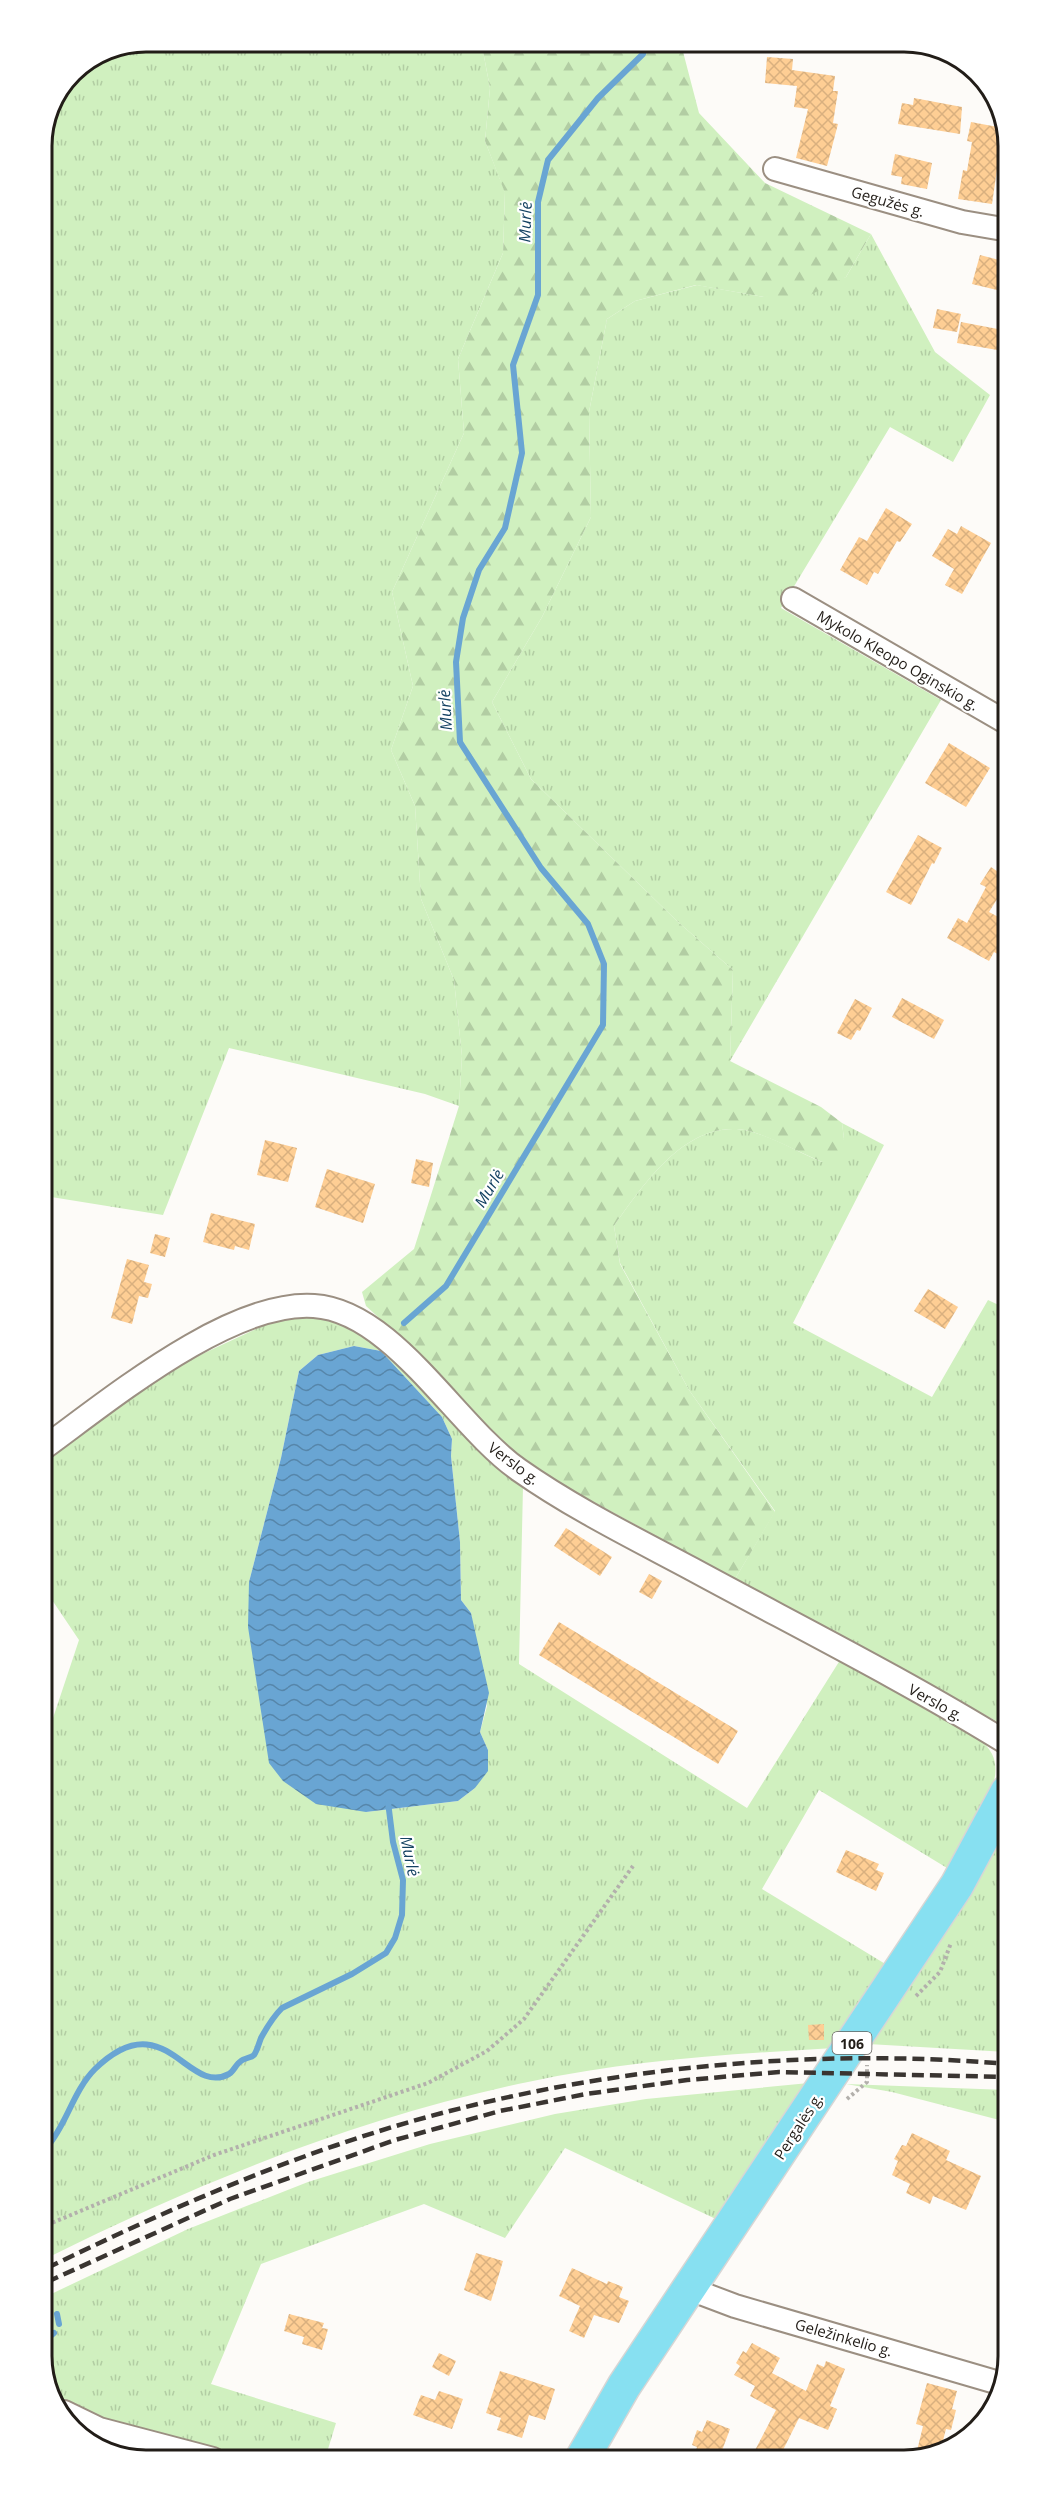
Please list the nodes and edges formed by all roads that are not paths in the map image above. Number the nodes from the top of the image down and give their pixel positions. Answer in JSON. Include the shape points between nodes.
{"nodes":[{"id":1,"x":774,"y":169,"type":"dead end"},
{"id":2,"x":998,"y":228,"type":"edge"},
{"id":3,"x":793,"y":599,"type":"dead end"},
{"id":4,"x":998,"y":718,"type":"edge"},
{"id":5,"x":52,"y":1441,"type":"edge"},
{"id":6,"x":998,"y":1738,"type":"edge"},
{"id":7,"x":998,"y":1809,"type":"edge"},
{"id":8,"x":690,"y":2289,"type":"junction"},
{"id":9,"x":993,"y":2380,"type":"edge"},
{"id":10,"x":77,"y":2418,"type":"edge"},
{"id":11,"x":175,"y":2449,"type":"edge"},
{"id":12,"x":587,"y":2450,"type":"edge"}],
"edges":[{"from":1,"to":2,"type":"street","name":"Gegužės g.","via":[[962,222]]},
{"from":3,"to":4,"type":"street","name":"Mykolo Kleopo Oginskio g."},
{"from":5,"to":6,"type":"street","name":"Verslo g.","via":[[163,1362],[243,1319],[294,1306],[338,1310],[372,1328],[394,1346],[489,1446],[519,1470],[610,1526],[860,1659]]},
{"from":7,"to":8,"type":"main road","name":"Pergalės g.","number":"106","via":[[957,1885]]},
{"from":8,"to":9,"type":"street","name":"Geležinkelio g.","via":[[735,2306]]},
{"from":8,"to":12,"type":"main road","name":"Pergalės g.","number":"106","via":[[624,2386]]},
{"from":10,"to":11,"type":"street","via":[[99,2429]]}]}
